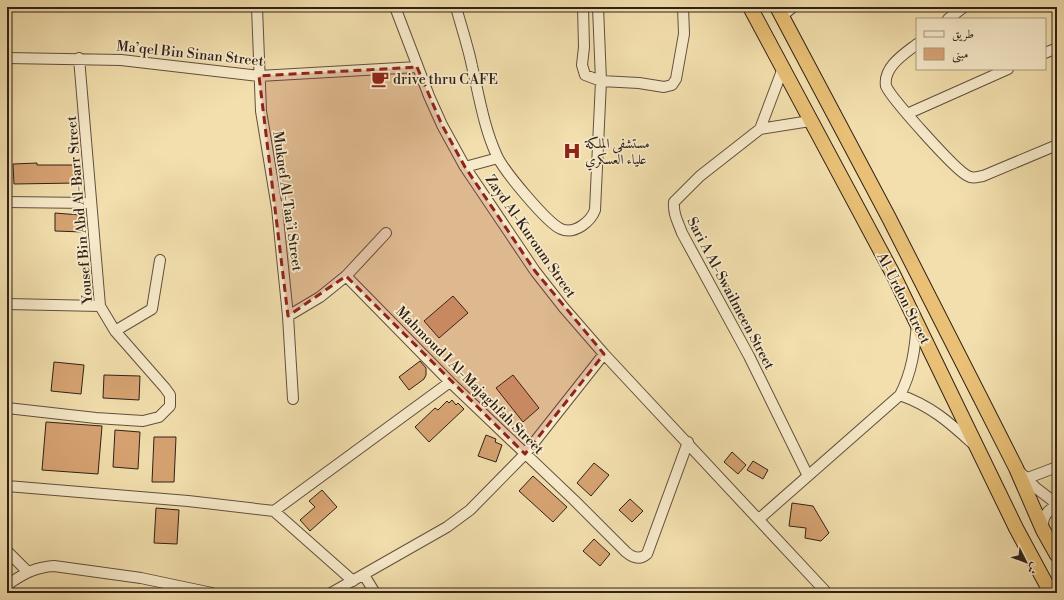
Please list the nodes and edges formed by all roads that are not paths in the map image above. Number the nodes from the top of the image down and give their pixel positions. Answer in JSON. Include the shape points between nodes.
{"nodes":[{"id":1,"x":257,"y":7,"type":"edge"},
{"id":2,"x":395,"y":7,"type":"edge"},
{"id":3,"x":456,"y":7,"type":"edge"},
{"id":4,"x":583,"y":7,"type":"edge"},
{"id":5,"x":598,"y":7,"type":"edge"},
{"id":6,"x":683,"y":7,"type":"edge"},
{"id":7,"x":750,"y":7,"type":"edge"},
{"id":8,"x":964,"y":7,"type":"edge"},
{"id":9,"x":784,"y":10,"type":"edge"},
{"id":10,"x":949,"y":18,"type":"edge"},
{"id":11,"x":916,"y":45,"type":"edge"},
{"id":12,"x":1057,"y":48,"type":"edge"},
{"id":13,"x":1046,"y":53,"type":"edge"},
{"id":14,"x":7,"y":58,"type":"edge"},
{"id":15,"x":79,"y":58,"type":"junction"},
{"id":16,"x":417,"y":67,"type":"junction"},
{"id":17,"x":783,"y":68,"type":"junction"},
{"id":18,"x":1006,"y":70,"type":"edge"},
{"id":19,"x":259,"y":76,"type":"junction"},
{"id":20,"x":601,"y":81,"type":"junction"},
{"id":21,"x":907,"y":114,"type":"junction"},
{"id":22,"x":810,"y":121,"type":"junction"},
{"id":23,"x":760,"y":129,"type":"junction"},
{"id":24,"x":1057,"y":144,"type":"edge"},
{"id":25,"x":498,"y":158,"type":"junction"},
{"id":26,"x":465,"y":167,"type":"junction"},
{"id":27,"x":7,"y":202,"type":"edge"},
{"id":28,"x":90,"y":203,"type":"junction"},
{"id":29,"x":386,"y":233,"type":"dead end"},
{"id":30,"x":160,"y":260,"type":"dead end"},
{"id":31,"x":346,"y":276,"type":"junction"},
{"id":32,"x":7,"y":304,"type":"edge"},
{"id":33,"x":100,"y":306,"type":"junction"},
{"id":34,"x":288,"y":316,"type":"junction"},
{"id":35,"x":917,"y":322,"type":"junction"},
{"id":36,"x":115,"y":331,"type":"junction"},
{"id":37,"x":604,"y":354,"type":"junction"},
{"id":38,"x":450,"y":382,"type":"junction"},
{"id":39,"x":900,"y":395,"type":"junction"},
{"id":40,"x":293,"y":399,"type":"dead end"},
{"id":41,"x":7,"y":408,"type":"edge"},
{"id":42,"x":688,"y":442,"type":"junction"},
{"id":43,"x":977,"y":447,"type":"junction"},
{"id":44,"x":525,"y":454,"type":"junction"},
{"id":45,"x":1057,"y":467,"type":"edge"},
{"id":46,"x":1016,"y":468,"type":"junction"},
{"id":47,"x":808,"y":476,"type":"junction"},
{"id":48,"x":1026,"y":479,"type":"junction"},
{"id":49,"x":7,"y":486,"type":"edge"},
{"id":50,"x":1057,"y":505,"type":"edge"},
{"id":51,"x":274,"y":512,"type":"junction"},
{"id":52,"x":760,"y":519,"type":"junction"},
{"id":53,"x":1043,"y":530,"type":"junction"},
{"id":54,"x":7,"y":551,"type":"edge"},
{"id":55,"x":1057,"y":556,"type":"edge"},
{"id":56,"x":27,"y":571,"type":"junction"},
{"id":57,"x":364,"y":575,"type":"junction"},
{"id":58,"x":353,"y":581,"type":"junction"},
{"id":59,"x":7,"y":585,"type":"edge"},
{"id":60,"x":212,"y":593,"type":"edge"},
{"id":61,"x":331,"y":593,"type":"edge"},
{"id":62,"x":375,"y":593,"type":"edge"},
{"id":63,"x":827,"y":593,"type":"edge"},
{"id":64,"x":1051,"y":593,"type":"edge"}],
"edges":[{"from":1,"to":19,"type":"street","name":"Muknef Al-Taa’i Street"},
{"from":2,"to":16,"type":"street","name":"Zayd Al-Kuroum Street"},
{"from":3,"to":25,"type":"street","via":[[488,132]]},
{"from":4,"to":20,"type":"street","via":[[583,71],[589,78]]},
{"from":5,"to":20,"type":"street"},
{"from":6,"to":20,"type":"street","via":[[684,34],[676,79],[672,85],[664,87]]},
{"from":7,"to":17,"type":"highway","name":"Al-Urdon Street"},
{"from":8,"to":10,"type":"street"},
{"from":9,"to":46,"type":"highway","name":"Al-Urdon Street"},
{"from":11,"to":21,"type":"street","via":[[895,63],[886,75],[885,81],[887,90]]},
{"from":12,"to":13,"type":"street"},
{"from":14,"to":15,"type":"street","name":"Ma’qel Bin Sinan Street"},
{"from":15,"to":19,"type":"street","name":"Ma’qel Bin Sinan Street","via":[[170,65]]},
{"from":15,"to":28,"type":"street","name":"Yousef Bin Abd Al-Barr Street"},
{"from":16,"to":19,"type":"street","name":"Ma’qel Bin Sinan Street"},
{"from":16,"to":26,"type":"street","name":"Zayd Al-Kuroum Street","via":[[442,125]]},
{"from":17,"to":22,"type":"highway","name":"Al-Urdon Street"},
{"from":17,"to":23,"type":"street"},
{"from":18,"to":21,"type":"street"},
{"from":19,"to":34,"type":"street","name":"Muknef Al-Taa’i Street","via":[[264,133],[277,208]]},
{"from":20,"to":25,"type":"street","via":[[597,192],[595,210],[586,223],[570,230],[562,230],[544,215]]},
{"from":21,"to":24,"type":"street","via":[[950,162],[969,177],[983,176]]},
{"from":22,"to":23,"type":"street","name":"Sari A Al-Swailmeen Street"},
{"from":22,"to":35,"type":"highway","name":"Al-Urdon Street"},
{"from":23,"to":47,"type":"street","name":"Sari A Al-Swailmeen Street","via":[[695,180],[674,202],[674,213]]},
{"from":25,"to":26,"type":"street"},
{"from":26,"to":37,"type":"street","name":"Zayd Al-Kuroum Street","via":[[535,271]]},
{"from":27,"to":28,"type":"street"},
{"from":28,"to":33,"type":"street","name":"Yousef Bin Abd Al-Barr Street"},
{"from":29,"to":31,"type":"street"},
{"from":30,"to":36,"type":"street","via":[[152,309]]},
{"from":31,"to":34,"type":"street","via":[[320,297]]},
{"from":31,"to":38,"type":"street","name":"Mahmoud I Al-Majaghfah Street"},
{"from":32,"to":33,"type":"street"},
{"from":33,"to":36,"type":"street","name":"Yousef Bin Abd Al-Barr Street"},
{"from":34,"to":40,"type":"street","name":"Muknef Al-Taa’i Street"},
{"from":35,"to":39,"type":"street","via":[[913,362]]},
{"from":35,"to":43,"type":"highway","name":"Al-Urdon Street"},
{"from":36,"to":41,"type":"street","name":"Yousef Bin Abd Al-Barr Street","via":[[170,395],[170,406],[164,414],[143,421]]},
{"from":37,"to":42,"type":"street","name":"Zayd Al-Kuroum Street"},
{"from":37,"to":44,"type":"street"},
{"from":38,"to":44,"type":"street","name":"Mahmoud I Al-Majaghfah Street"},
{"from":38,"to":51,"type":"street"},
{"from":39,"to":43,"type":"street","via":[[937,412]]},
{"from":39,"to":47,"type":"street"},
{"from":42,"to":44,"type":"street","name":"Mahmoud I Al-Majaghfah Street","via":[[644,557],[635,557],[626,552]]},
{"from":42,"to":52,"type":"street","name":"Zayd Al-Kuroum Street"},
{"from":43,"to":64,"type":"highway","name":"Al-Urdon Street"},
{"from":44,"to":57,"type":"street","via":[[460,518]]},
{"from":45,"to":48,"type":"street"},
{"from":46,"to":48,"type":"street"},
{"from":46,"to":53,"type":"highway","name":"Al-Urdon Street"},
{"from":47,"to":52,"type":"street"},
{"from":48,"to":50,"type":"street"},
{"from":49,"to":51,"type":"street"},
{"from":50,"to":53,"type":"street","via":[[1044,517]]},
{"from":51,"to":58,"type":"street"},
{"from":52,"to":63,"type":"street","name":"Zayd Al-Kuroum Street"},
{"from":53,"to":55,"type":"highway","name":"Al-Urdon Street"},
{"from":54,"to":56,"type":"street"},
{"from":56,"to":59,"type":"street"},
{"from":56,"to":60,"type":"street","via":[[42,567],[66,567],[141,578]]},
{"from":57,"to":58,"type":"street"},
{"from":57,"to":62,"type":"street"},
{"from":58,"to":61,"type":"street"}]}
